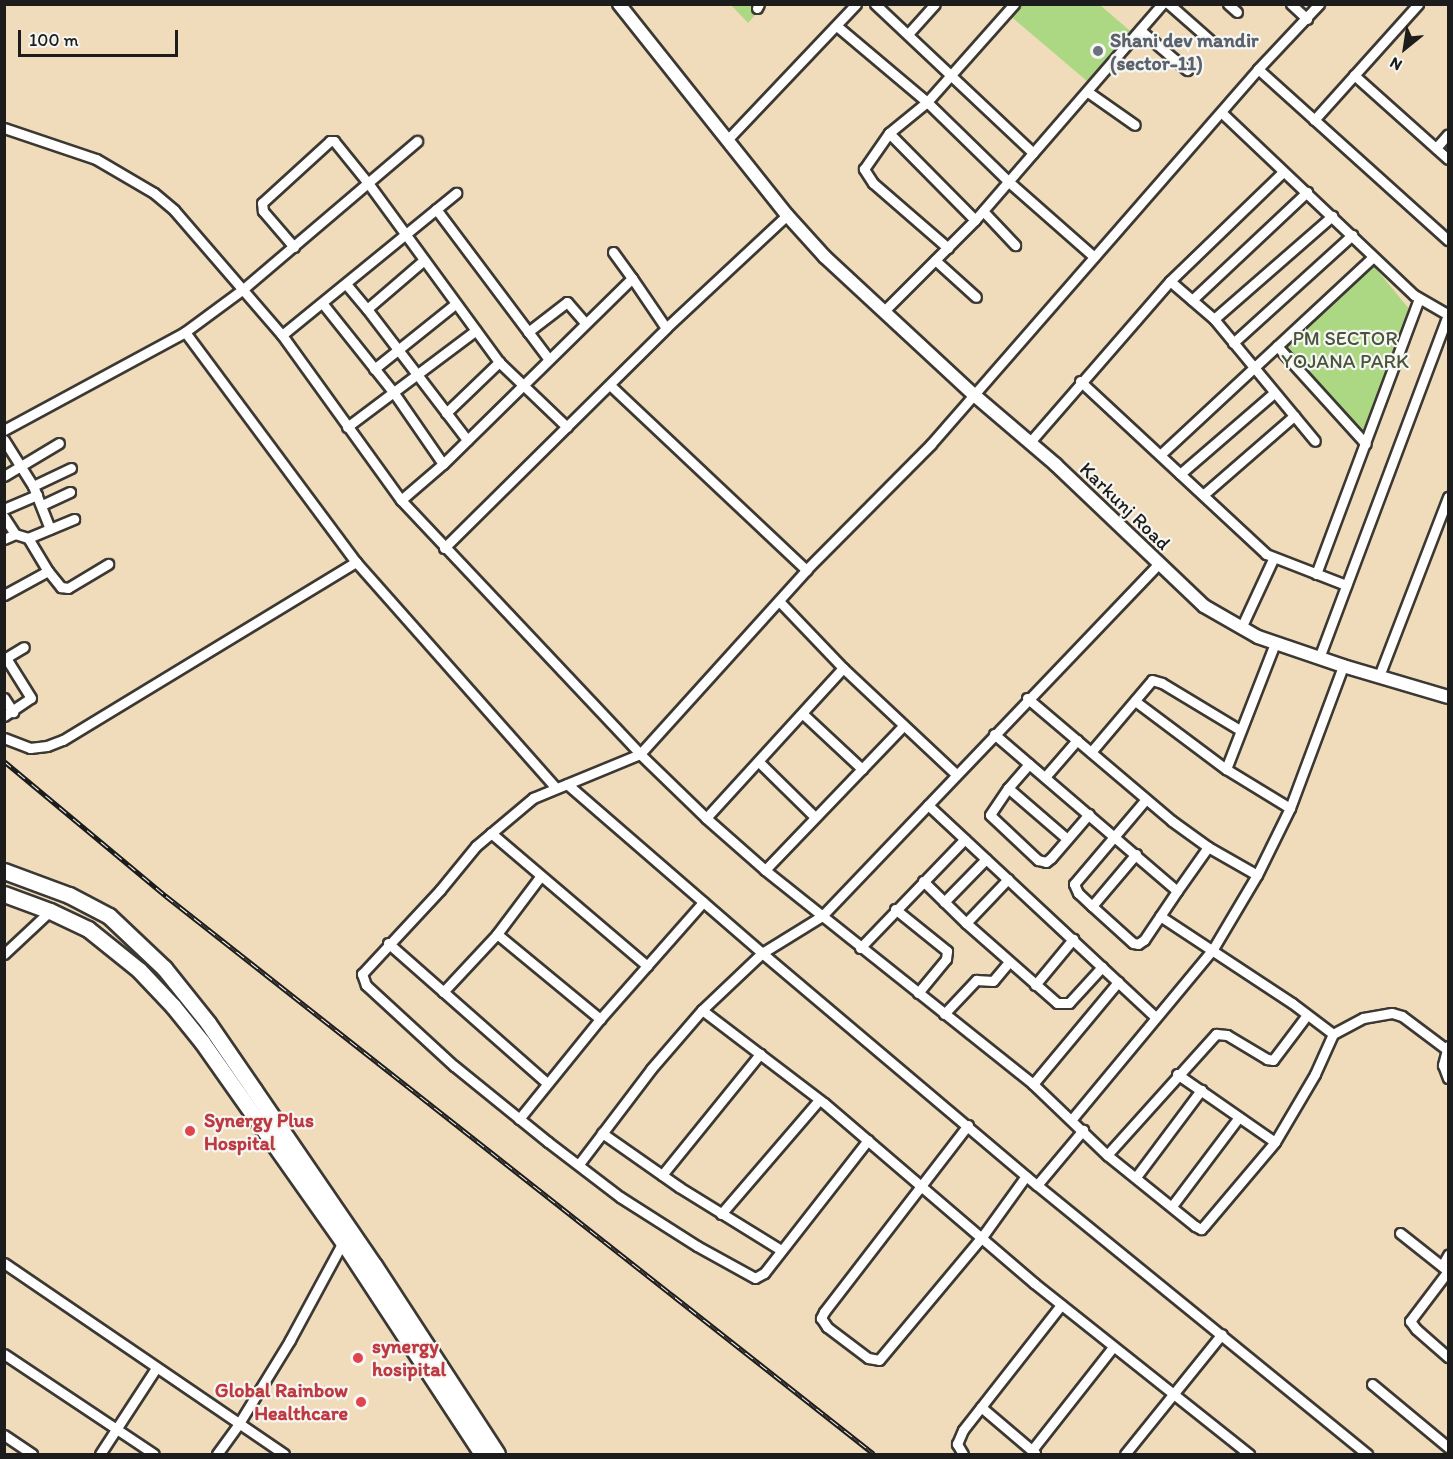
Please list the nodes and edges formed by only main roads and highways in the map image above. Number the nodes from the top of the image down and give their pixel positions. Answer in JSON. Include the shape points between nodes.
{"nodes":[{"id":1,"x":4,"y":871,"type":"edge"},
{"id":2,"x":4,"y":894,"type":"edge"},
{"id":3,"x":482,"y":1455,"type":"edge"},
{"id":4,"x":497,"y":1455,"type":"edge"}],
"edges":[{"from":1,"to":4,"type":"highway","via":[[69,895],[109,916],[164,968],[261,1099]]},
{"from":2,"to":3,"type":"highway","via":[[88,929],[139,970],[173,1006],[343,1242]]}]}
